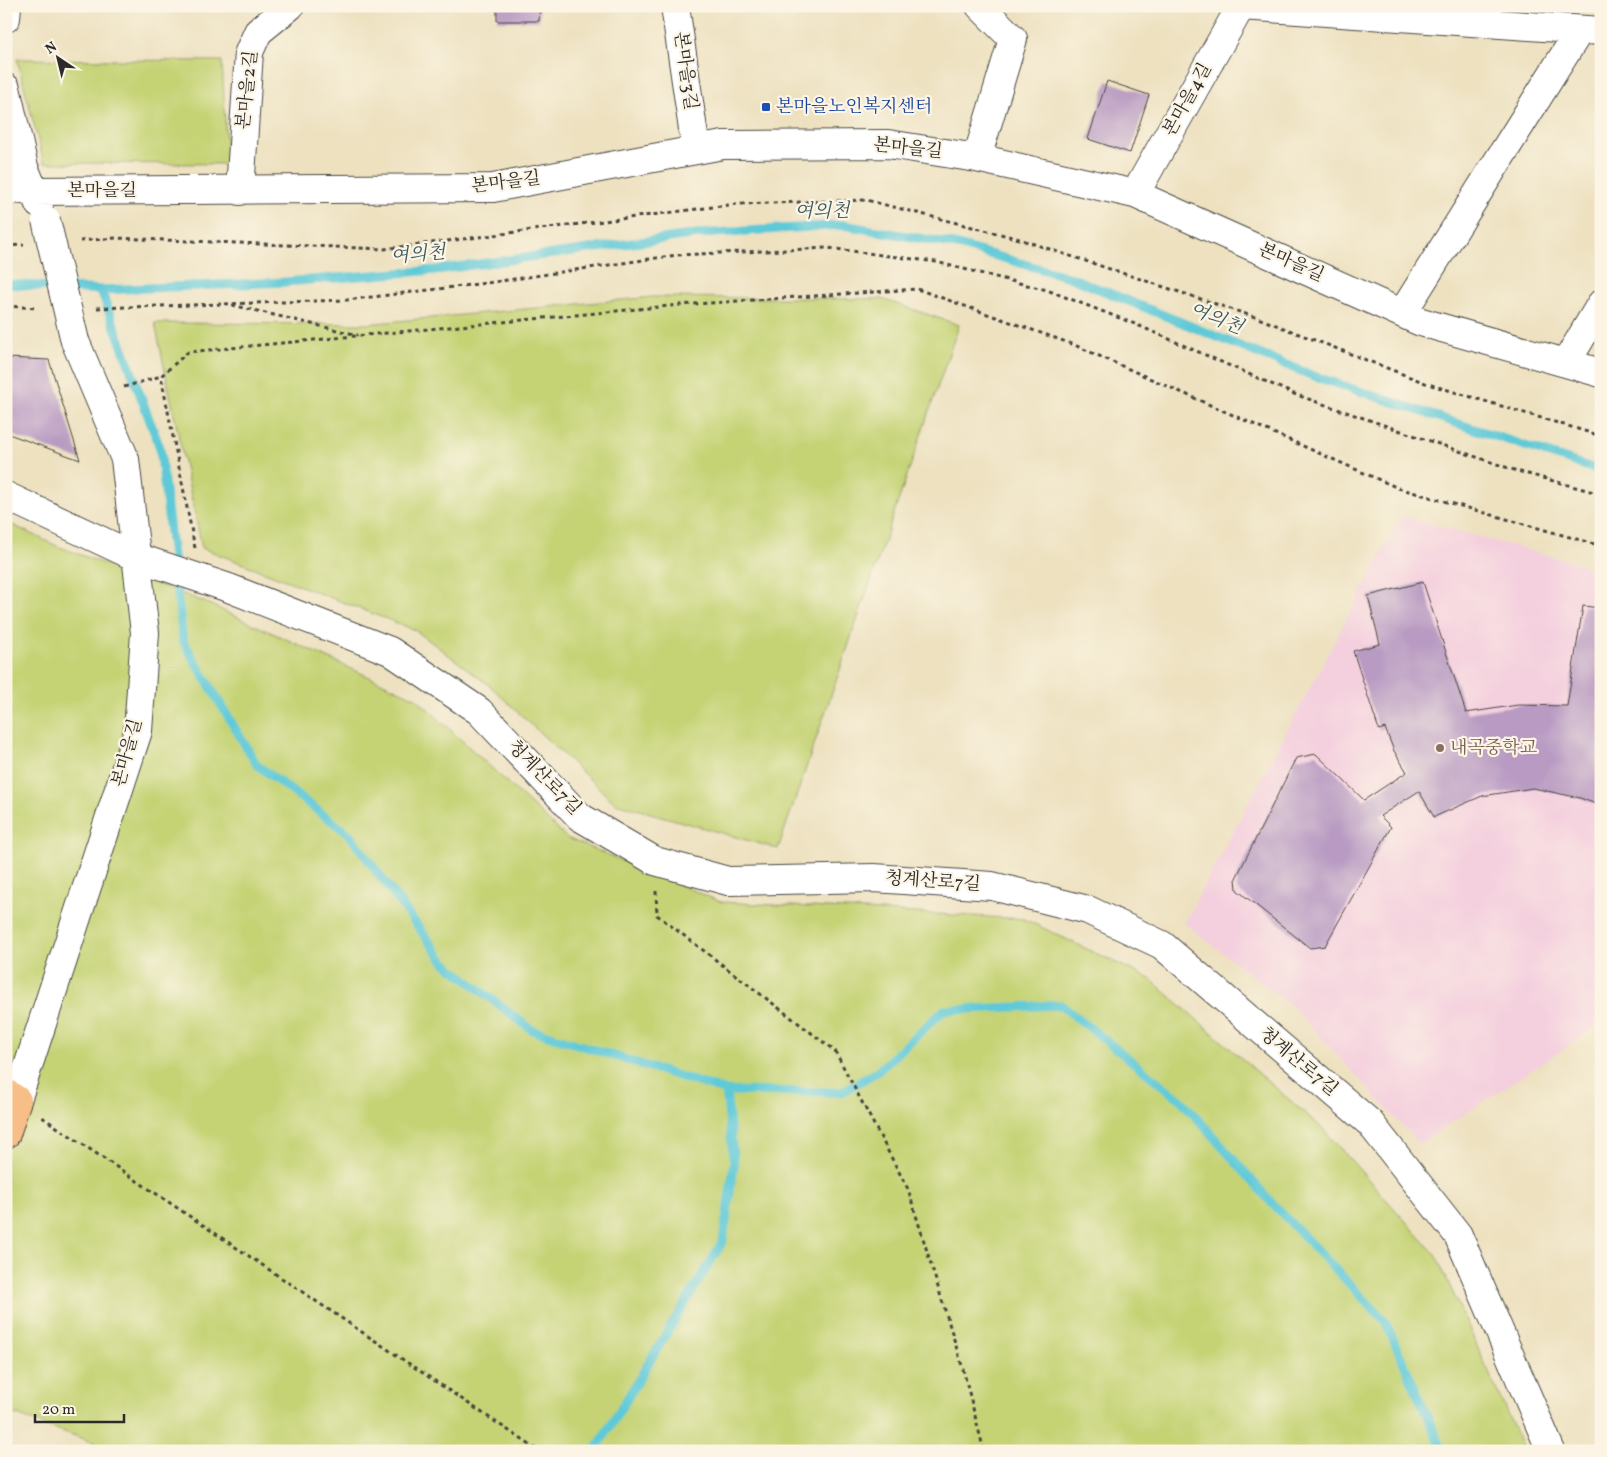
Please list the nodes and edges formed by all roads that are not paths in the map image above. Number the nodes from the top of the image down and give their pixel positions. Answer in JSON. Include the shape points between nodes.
{"nodes":[{"id":1,"x":7,"y":6,"type":"edge"},
{"id":2,"x":290,"y":6,"type":"edge"},
{"id":3,"x":675,"y":6,"type":"edge"},
{"id":4,"x":980,"y":6,"type":"edge"},
{"id":5,"x":1241,"y":6,"type":"edge"},
{"id":6,"x":6,"y":18,"type":"edge"},
{"id":7,"x":1590,"y":30,"type":"edge"},
{"id":8,"x":6,"y":88,"type":"edge"},
{"id":9,"x":695,"y":143,"type":"junction"},
{"id":10,"x":977,"y":158,"type":"junction"},
{"id":11,"x":19,"y":189,"type":"edge"},
{"id":12,"x":240,"y":191,"type":"junction"},
{"id":13,"x":1135,"y":194,"type":"junction"},
{"id":14,"x":1601,"y":304,"type":"edge"},
{"id":15,"x":1403,"y":312,"type":"junction"},
{"id":16,"x":1566,"y":363,"type":"junction"},
{"id":17,"x":1601,"y":373,"type":"edge"},
{"id":18,"x":6,"y":496,"type":"edge"},
{"id":19,"x":145,"y":560,"type":"junction"},
{"id":20,"x":12,"y":1097,"type":"edge"},
{"id":21,"x":6,"y":1134,"type":"edge"},
{"id":22,"x":1551,"y":1451,"type":"edge"}],
"edges":[{"from":1,"to":6,"type":"street"},
{"from":2,"to":12,"type":"street","name":"본마을2길","via":[[258,32],[249,52]]},
{"from":3,"to":9,"type":"street","name":"본마을3길"},
{"from":4,"to":10,"type":"street","via":[[1013,39]]},
{"from":5,"to":7,"type":"street","name":"본마을4길"},
{"from":5,"to":13,"type":"street","name":"본마을4길"},
{"from":7,"to":15,"type":"street"},
{"from":8,"to":11,"type":"street","via":[[24,168]]},
{"from":9,"to":10,"type":"street","name":"본마을길","via":[[888,144]]},
{"from":9,"to":12,"type":"street","name":"본마을길","via":[[493,188]]},
{"from":10,"to":13,"type":"street","name":"본마을길"},
{"from":11,"to":12,"type":"street","name":"본마을길"},
{"from":11,"to":19,"type":"street","name":"본마을길","bridge":true,"via":[[46,220],[74,341],[125,460]]},
{"from":13,"to":15,"type":"street","name":"본마을길"},
{"from":14,"to":16,"type":"street"},
{"from":15,"to":16,"type":"street","name":"본마을길","via":[[1421,322]]},
{"from":16,"to":17,"type":"street","name":"본마을길"},
{"from":18,"to":19,"type":"street","name":"청계산로7길"},
{"from":19,"to":20,"type":"street","name":"본마을길","via":[[145,633],[138,731]]},
{"from":19,"to":22,"type":"street","name":"청계산로7길","via":[[390,651],[479,711],[580,816],[655,861],[728,881],[874,878],[992,886],[1088,910],[1162,945],[1370,1123],[1458,1235]]},
{"from":20,"to":21,"type":"main road"}]}
